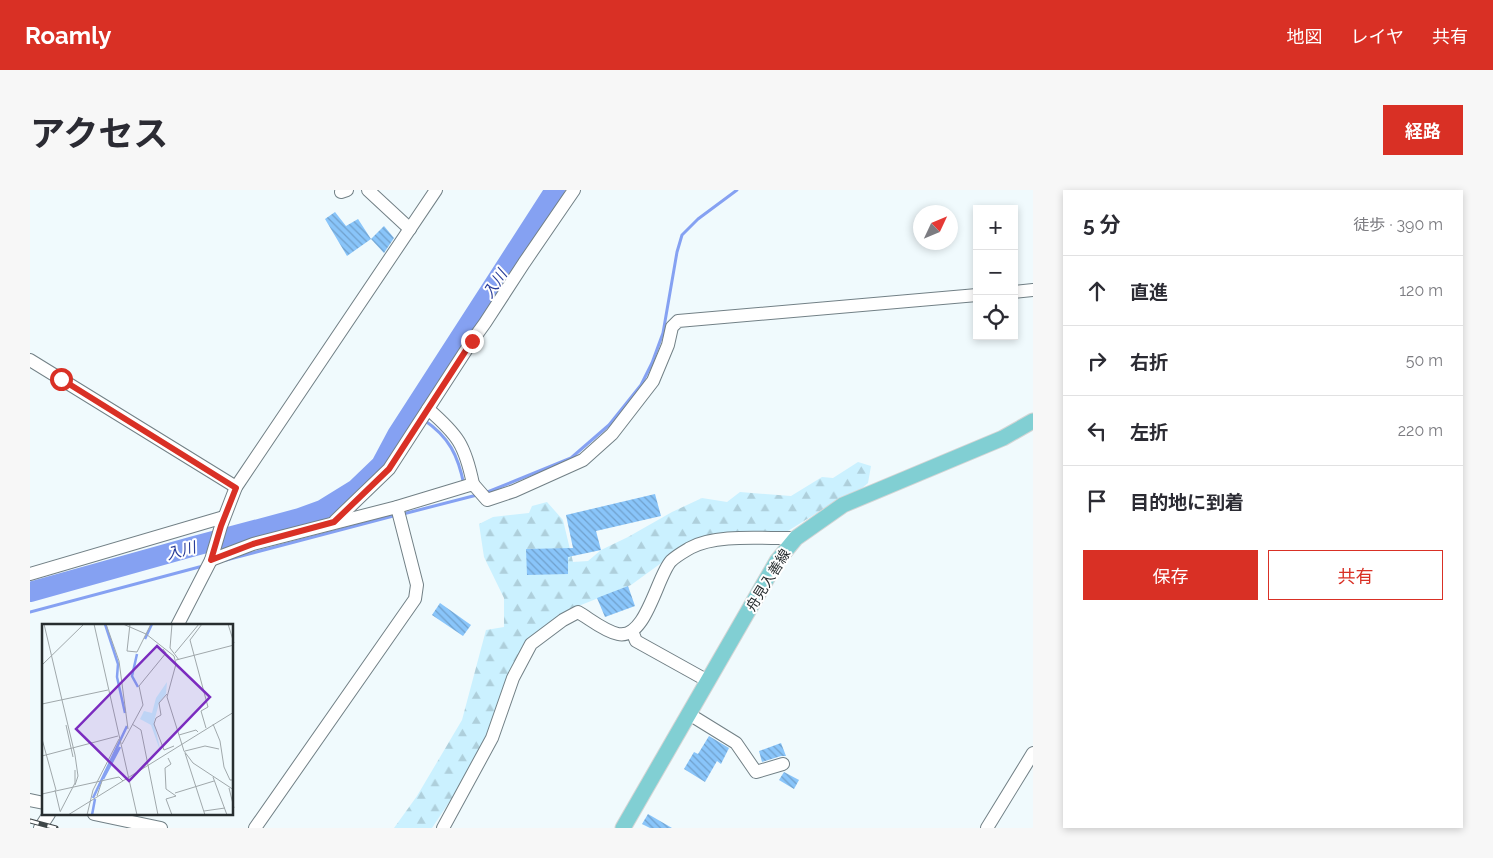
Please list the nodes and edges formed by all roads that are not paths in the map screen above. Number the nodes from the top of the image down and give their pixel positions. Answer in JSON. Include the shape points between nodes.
{"nodes":[{"id":1,"x":368,"y":190,"type":"edge"},
{"id":2,"x":436,"y":190,"type":"edge"},
{"id":3,"x":574,"y":190,"type":"edge"},
{"id":4,"x":410,"y":229,"type":"junction"},
{"id":5,"x":1033,"y":290,"type":"edge"},
{"id":6,"x":1018,"y":292,"type":"edge"},
{"id":7,"x":973,"y":295,"type":"edge"},
{"id":8,"x":30,"y":360,"type":"edge"},
{"id":9,"x":428,"y":408,"type":"junction"},
{"id":10,"x":1033,"y":421,"type":"edge"},
{"id":11,"x":473,"y":484,"type":"junction"},
{"id":12,"x":236,"y":488,"type":"junction"},
{"id":13,"x":397,"y":506,"type":"junction"},
{"id":14,"x":223,"y":521,"type":"junction"},
{"id":15,"x":334,"y":522,"type":"junction"},
{"id":16,"x":796,"y":538,"type":"junction"},
{"id":17,"x":212,"y":556,"type":"junction"},
{"id":18,"x":30,"y":574,"type":"edge"},
{"id":19,"x":178,"y":624,"type":"edge"},
{"id":20,"x":632,"y":631,"type":"junction"},
{"id":21,"x":708,"y":681,"type":"junction"},
{"id":22,"x":689,"y":714,"type":"junction"},
{"id":23,"x":1033,"y":753,"type":"edge"},
{"id":24,"x":783,"y":764,"type":"dead end"},
{"id":25,"x":48,"y":816,"type":"edge"},
{"id":26,"x":104,"y":816,"type":"edge"},
{"id":27,"x":40,"y":828,"type":"edge"},
{"id":28,"x":161,"y":828,"type":"edge"},
{"id":29,"x":255,"y":828,"type":"edge"},
{"id":30,"x":443,"y":828,"type":"edge"},
{"id":31,"x":623,"y":828,"type":"edge"},
{"id":32,"x":987,"y":828,"type":"edge"}],
"edges":[{"from":1,"to":4,"type":"street"},
{"from":2,"to":4,"type":"street"},
{"from":3,"to":9,"type":"street"},
{"from":4,"to":12,"type":"street"},
{"from":5,"to":6,"type":"street"},
{"from":7,"to":11,"type":"street","via":[[678,321],[672,327],[653,381],[612,434],[583,460],[487,500]]},
{"from":8,"to":12,"type":"street"},
{"from":9,"to":11,"type":"street","via":[[453,432],[462,447]]},
{"from":9,"to":15,"type":"street","via":[[389,469]]},
{"from":10,"to":16,"type":"main road","name":"舟見入善線","via":[[1003,438],[843,505]]},
{"from":11,"to":13,"type":"street"},
{"from":12,"to":14,"type":"street"},
{"from":13,"to":15,"type":"street"},
{"from":13,"to":29,"type":"street","via":[[417,585],[415,600]]},
{"from":14,"to":17,"type":"street"},
{"from":14,"to":18,"type":"street"},
{"from":15,"to":17,"type":"street"},
{"from":16,"to":20,"type":"street","via":[[713,539],[692,547],[671,561],[642,620]]},
{"from":16,"to":21,"type":"main road","name":"舟見入善線","via":[[777,561]]},
{"from":17,"to":19,"type":"street"},
{"from":20,"to":21,"type":"street","via":[[636,640]]},
{"from":20,"to":30,"type":"street","via":[[620,635],[578,612],[531,644],[513,678],[492,738]]},
{"from":21,"to":22,"type":"main road","name":"舟見入善線"},
{"from":22,"to":24,"type":"street","via":[[736,742],[756,772]]},
{"from":22,"to":31,"type":"main road","name":"舟見入善線"},
{"from":23,"to":32,"type":"street"},
{"from":25,"to":27,"type":"street"},
{"from":26,"to":28,"type":"street"}]}
